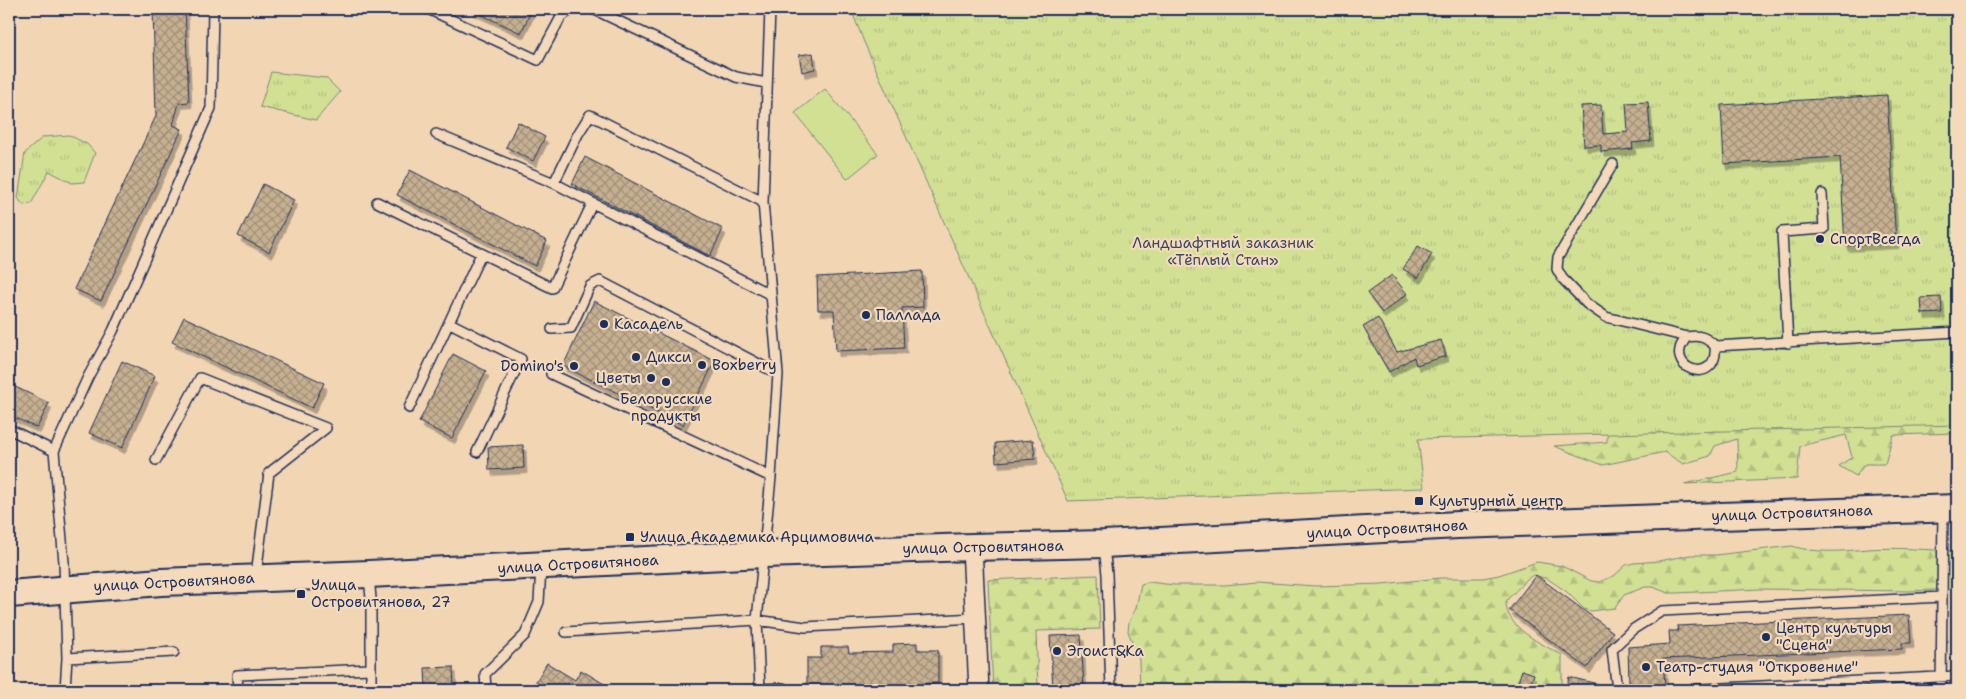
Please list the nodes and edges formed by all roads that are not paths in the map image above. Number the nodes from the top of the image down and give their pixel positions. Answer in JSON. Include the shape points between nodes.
{"nodes":[{"id":1,"x":213,"y":9,"type":"edge"},
{"id":2,"x":428,"y":9,"type":"edge"},
{"id":3,"x":572,"y":9,"type":"edge"},
{"id":4,"x":593,"y":9,"type":"edge"},
{"id":5,"x":770,"y":9,"type":"edge"},
{"id":6,"x":766,"y":83,"type":"junction"},
{"id":7,"x":436,"y":134,"type":"dead end"},
{"id":8,"x":1612,"y":164,"type":"dead end"},
{"id":9,"x":554,"y":183,"type":"junction"},
{"id":10,"x":1822,"y":194,"type":"dead end"},
{"id":11,"x":377,"y":202,"type":"dead end"},
{"id":12,"x":763,"y":202,"type":"junction"},
{"id":13,"x":592,"y":204,"type":"junction"},
{"id":14,"x":482,"y":254,"type":"junction"},
{"id":15,"x":771,"y":295,"type":"junction"},
{"id":16,"x":450,"y":323,"type":"junction"},
{"id":17,"x":552,"y":329,"type":"dead end"},
{"id":18,"x":1957,"y":332,"type":"edge"},
{"id":19,"x":1687,"y":337,"type":"junction"},
{"id":20,"x":1788,"y":343,"type":"junction"},
{"id":21,"x":1715,"y":346,"type":"junction"},
{"id":22,"x":551,"y":374,"type":"dead end"},
{"id":23,"x":778,"y":374,"type":"junction"},
{"id":24,"x":409,"y":408,"type":"dead end"},
{"id":25,"x":9,"y":429,"type":"edge"},
{"id":26,"x":54,"y":451,"type":"junction"},
{"id":27,"x":477,"y":452,"type":"dead end"},
{"id":28,"x":156,"y":460,"type":"dead end"},
{"id":29,"x":771,"y":478,"type":"junction"},
{"id":30,"x":1950,"y":508,"type":"edge"},
{"id":31,"x":1104,"y":544,"type":"junction"},
{"id":32,"x":972,"y":546,"type":"junction"},
{"id":33,"x":764,"y":554,"type":"junction"},
{"id":34,"x":542,"y":566,"type":"junction"},
{"id":35,"x":369,"y":574,"type":"junction"},
{"id":36,"x":255,"y":578,"type":"junction"},
{"id":37,"x":65,"y":588,"type":"junction"},
{"id":38,"x":9,"y":594,"type":"edge"},
{"id":39,"x":1942,"y":597,"type":"junction"},
{"id":40,"x":976,"y":618,"type":"junction"},
{"id":41,"x":757,"y":620,"type":"junction"},
{"id":42,"x":566,"y":632,"type":"dead end"},
{"id":43,"x":174,"y":652,"type":"dead end"},
{"id":44,"x":67,"y":658,"type":"junction"},
{"id":45,"x":370,"y":669,"type":"junction"},
{"id":46,"x":1957,"y":676,"type":"edge"},
{"id":47,"x":1940,"y":677,"type":"junction"},
{"id":48,"x":65,"y":690,"type":"edge"},
{"id":49,"x":238,"y":690,"type":"edge"},
{"id":50,"x":371,"y":690,"type":"edge"},
{"id":51,"x":486,"y":690,"type":"edge"},
{"id":52,"x":760,"y":690,"type":"edge"},
{"id":53,"x":785,"y":690,"type":"edge"},
{"id":54,"x":979,"y":690,"type":"edge"},
{"id":55,"x":1111,"y":690,"type":"edge"},
{"id":56,"x":1617,"y":690,"type":"edge"},
{"id":57,"x":1684,"y":690,"type":"edge"},
{"id":58,"x":1941,"y":690,"type":"edge"}],
"edges":[{"from":1,"to":26,"type":"lane","via":[[211,108],[112,332]]},
{"from":2,"to":3,"type":"lane","via":[[538,60],[561,17]]},
{"from":4,"to":6,"type":"lane","via":[[736,77]]},
{"from":5,"to":6,"type":"lane"},
{"from":6,"to":12,"type":"lane"},
{"from":7,"to":9,"type":"lane"},
{"from":8,"to":19,"type":"lane","via":[[1558,257],[1557,269],[1586,304],[1606,317]]},
{"from":9,"to":12,"type":"lane","via":[[590,115]]},
{"from":9,"to":13,"type":"lane"},
{"from":10,"to":20,"type":"lane","via":[[1824,229],[1782,232]]},
{"from":11,"to":14,"type":"lane"},
{"from":12,"to":15,"type":"lane"},
{"from":13,"to":14,"type":"lane","via":[[552,288]]},
{"from":13,"to":15,"type":"lane"},
{"from":14,"to":16,"type":"lane"},
{"from":15,"to":23,"type":"lane"},
{"from":16,"to":24,"type":"lane"},
{"from":16,"to":27,"type":"lane","via":[[521,360]]},
{"from":17,"to":23,"type":"lane","via":[[571,328],[590,286],[600,281]]},
{"from":18,"to":20,"type":"lane"},
{"from":19,"to":21,"type":"lane","via":[[1698,335]]},
{"from":19,"to":21,"type":"lane","via":[[1679,351],[1680,359],[1693,370],[1702,371],[1712,365],[1716,356]]},
{"from":20,"to":21,"type":"lane"},
{"from":22,"to":29,"type":"lane"},
{"from":23,"to":29,"type":"lane"},
{"from":25,"to":26,"type":"lane"},
{"from":26,"to":37,"type":"lane"},
{"from":28,"to":36,"type":"lane","via":[[200,378],[326,428],[270,473]]},
{"from":29,"to":33,"type":"lane"},
{"from":30,"to":31,"type":"main road","name":"улица Островитянова","via":[[1458,525]]},
{"from":30,"to":39,"type":"lane"},
{"from":31,"to":32,"type":"main road","name":"улица Островитянова"},
{"from":31,"to":55,"type":"lane"},
{"from":32,"to":33,"type":"main road","name":"улица Островитянова"},
{"from":32,"to":40,"type":"street"},
{"from":33,"to":34,"type":"main road","name":"улица Островитянова"},
{"from":33,"to":41,"type":"lane"},
{"from":34,"to":35,"type":"main road","name":"улица Островитянова"},
{"from":34,"to":51,"type":"lane","via":[[539,602],[525,635],[485,674]]},
{"from":35,"to":36,"type":"main road","name":"улица Островитянова"},
{"from":35,"to":45,"type":"lane"},
{"from":36,"to":37,"type":"main road","name":"улица Островитянова"},
{"from":37,"to":38,"type":"main road","name":"улица Островитянова"},
{"from":37,"to":44,"type":"lane"},
{"from":39,"to":47,"type":"lane"},
{"from":39,"to":56,"type":"lane","via":[[1662,611],[1632,630],[1612,649]]},
{"from":40,"to":41,"type":"lane","via":[[805,627]]},
{"from":40,"to":54,"type":"street"},
{"from":41,"to":42,"type":"lane"},
{"from":41,"to":52,"type":"lane"},
{"from":43,"to":44,"type":"lane"},
{"from":44,"to":48,"type":"lane"},
{"from":45,"to":49,"type":"lane","via":[[238,675]]},
{"from":45,"to":50,"type":"lane"},
{"from":46,"to":47,"type":"lane"},
{"from":47,"to":57,"type":"lane"},
{"from":47,"to":58,"type":"lane"},
{"from":52,"to":53,"type":"lane"}]}
